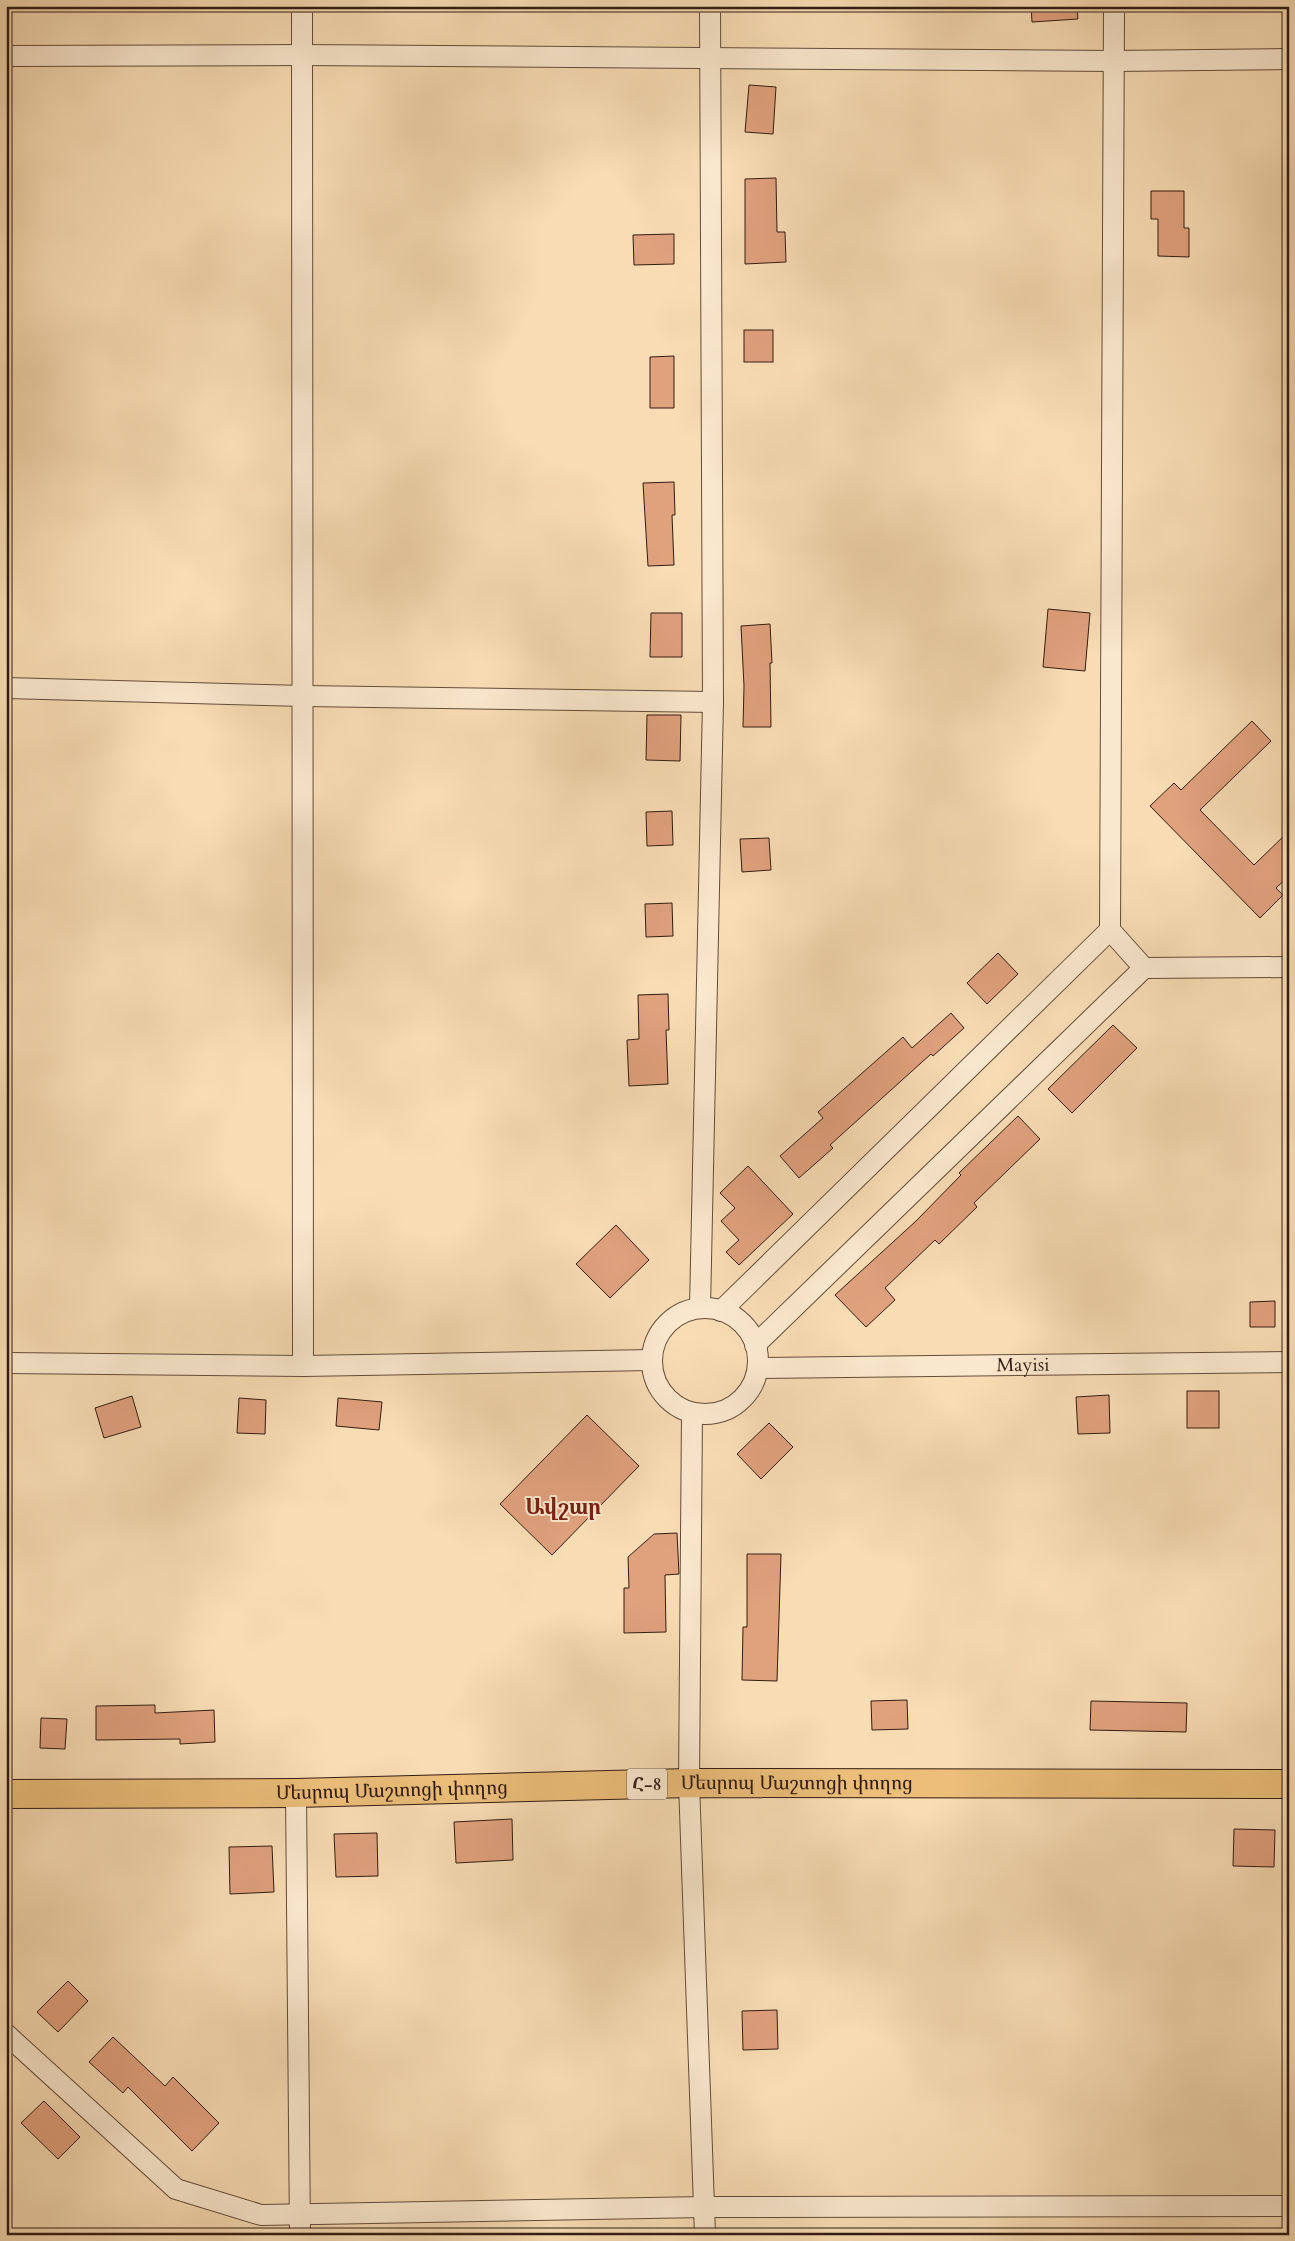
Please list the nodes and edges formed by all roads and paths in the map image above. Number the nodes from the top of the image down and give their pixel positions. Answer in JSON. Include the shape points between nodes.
{"nodes":[{"id":1,"x":302,"y":6,"type":"edge"},
{"id":2,"x":710,"y":6,"type":"edge"},
{"id":3,"x":1114,"y":6,"type":"edge"},
{"id":4,"x":302,"y":54,"type":"junction"},
{"id":5,"x":6,"y":56,"type":"edge"},
{"id":6,"x":710,"y":57,"type":"junction"},
{"id":7,"x":1289,"y":59,"type":"edge"},
{"id":8,"x":1113,"y":62,"type":"junction"},
{"id":9,"x":6,"y":688,"type":"edge"},
{"id":10,"x":304,"y":696,"type":"junction"},
{"id":11,"x":713,"y":702,"type":"junction"},
{"id":12,"x":1110,"y":930,"type":"junction"},
{"id":13,"x":1289,"y":967,"type":"edge"},
{"id":14,"x":1144,"y":968,"type":"junction"},
{"id":15,"x":700,"y":1308,"type":"junction"},
{"id":16,"x":721,"y":1311,"type":"junction"},
{"id":17,"x":755,"y":1345,"type":"junction"},
{"id":18,"x":652,"y":1360,"type":"junction"},
{"id":19,"x":1289,"y":1362,"type":"edge"},
{"id":20,"x":6,"y":1363,"type":"edge"},
{"id":21,"x":303,"y":1366,"type":"junction"},
{"id":22,"x":758,"y":1368,"type":"junction"},
{"id":23,"x":692,"y":1413,"type":"junction"},
{"id":24,"x":690,"y":1784,"type":"junction"},
{"id":25,"x":1289,"y":1784,"type":"edge"},
{"id":26,"x":296,"y":1793,"type":"junction"},
{"id":27,"x":6,"y":1794,"type":"edge"},
{"id":28,"x":6,"y":2034,"type":"edge"},
{"id":29,"x":1289,"y":2206,"type":"edge"},
{"id":30,"x":704,"y":2207,"type":"junction"},
{"id":31,"x":300,"y":2214,"type":"junction"},
{"id":32,"x":300,"y":2235,"type":"edge"},
{"id":33,"x":705,"y":2235,"type":"edge"}],
"edges":[{"from":1,"to":4,"type":"street"},
{"from":2,"to":6,"type":"street"},
{"from":3,"to":8,"type":"street"},
{"from":4,"to":5,"type":"street"},
{"from":4,"to":6,"type":"street"},
{"from":4,"to":10,"type":"street"},
{"from":6,"to":8,"type":"street"},
{"from":6,"to":11,"type":"street"},
{"from":7,"to":8,"type":"street"},
{"from":8,"to":12,"type":"street"},
{"from":9,"to":10,"type":"street"},
{"from":10,"to":11,"type":"street"},
{"from":10,"to":21,"type":"street"},
{"from":11,"to":15,"type":"street"},
{"from":12,"to":14,"type":"street"},
{"from":12,"to":16,"type":"street"},
{"from":13,"to":14,"type":"street"},
{"from":14,"to":17,"type":"street"},
{"from":15,"to":16,"type":"street"},
{"from":15,"to":18,"type":"street","via":[[672,1320],[662,1331]]},
{"from":16,"to":17,"type":"street","via":[[736,1318],[748,1330]]},
{"from":17,"to":22,"type":"street"},
{"from":18,"to":21,"type":"street"},
{"from":18,"to":23,"type":"street","via":[[654,1377],[663,1394],[676,1406]]},
{"from":19,"to":22,"type":"street","name":"Mayisi"},
{"from":20,"to":21,"type":"street"},
{"from":22,"to":23,"type":"street","via":[[742,1400],[727,1410],[710,1414]]},
{"from":23,"to":24,"type":"street"},
{"from":24,"to":25,"type":"main road","name":"Մեսրոպ Մաշտոցի փողոց","number":"Հ-8"},
{"from":24,"to":26,"type":"main road","name":"Մեսրոպ Մաշտոցի փողոց","number":"Հ-8"},
{"from":24,"to":30,"type":"street"},
{"from":26,"to":27,"type":"main road","name":"Մեսրոպ Մաշտոցի փողոց","number":"Հ-8"},
{"from":26,"to":31,"type":"street"},
{"from":28,"to":31,"type":"street","via":[[176,2189],[261,2215]]},
{"from":29,"to":30,"type":"street"},
{"from":30,"to":31,"type":"street"},
{"from":30,"to":33,"type":"street"},
{"from":31,"to":32,"type":"street"}]}
